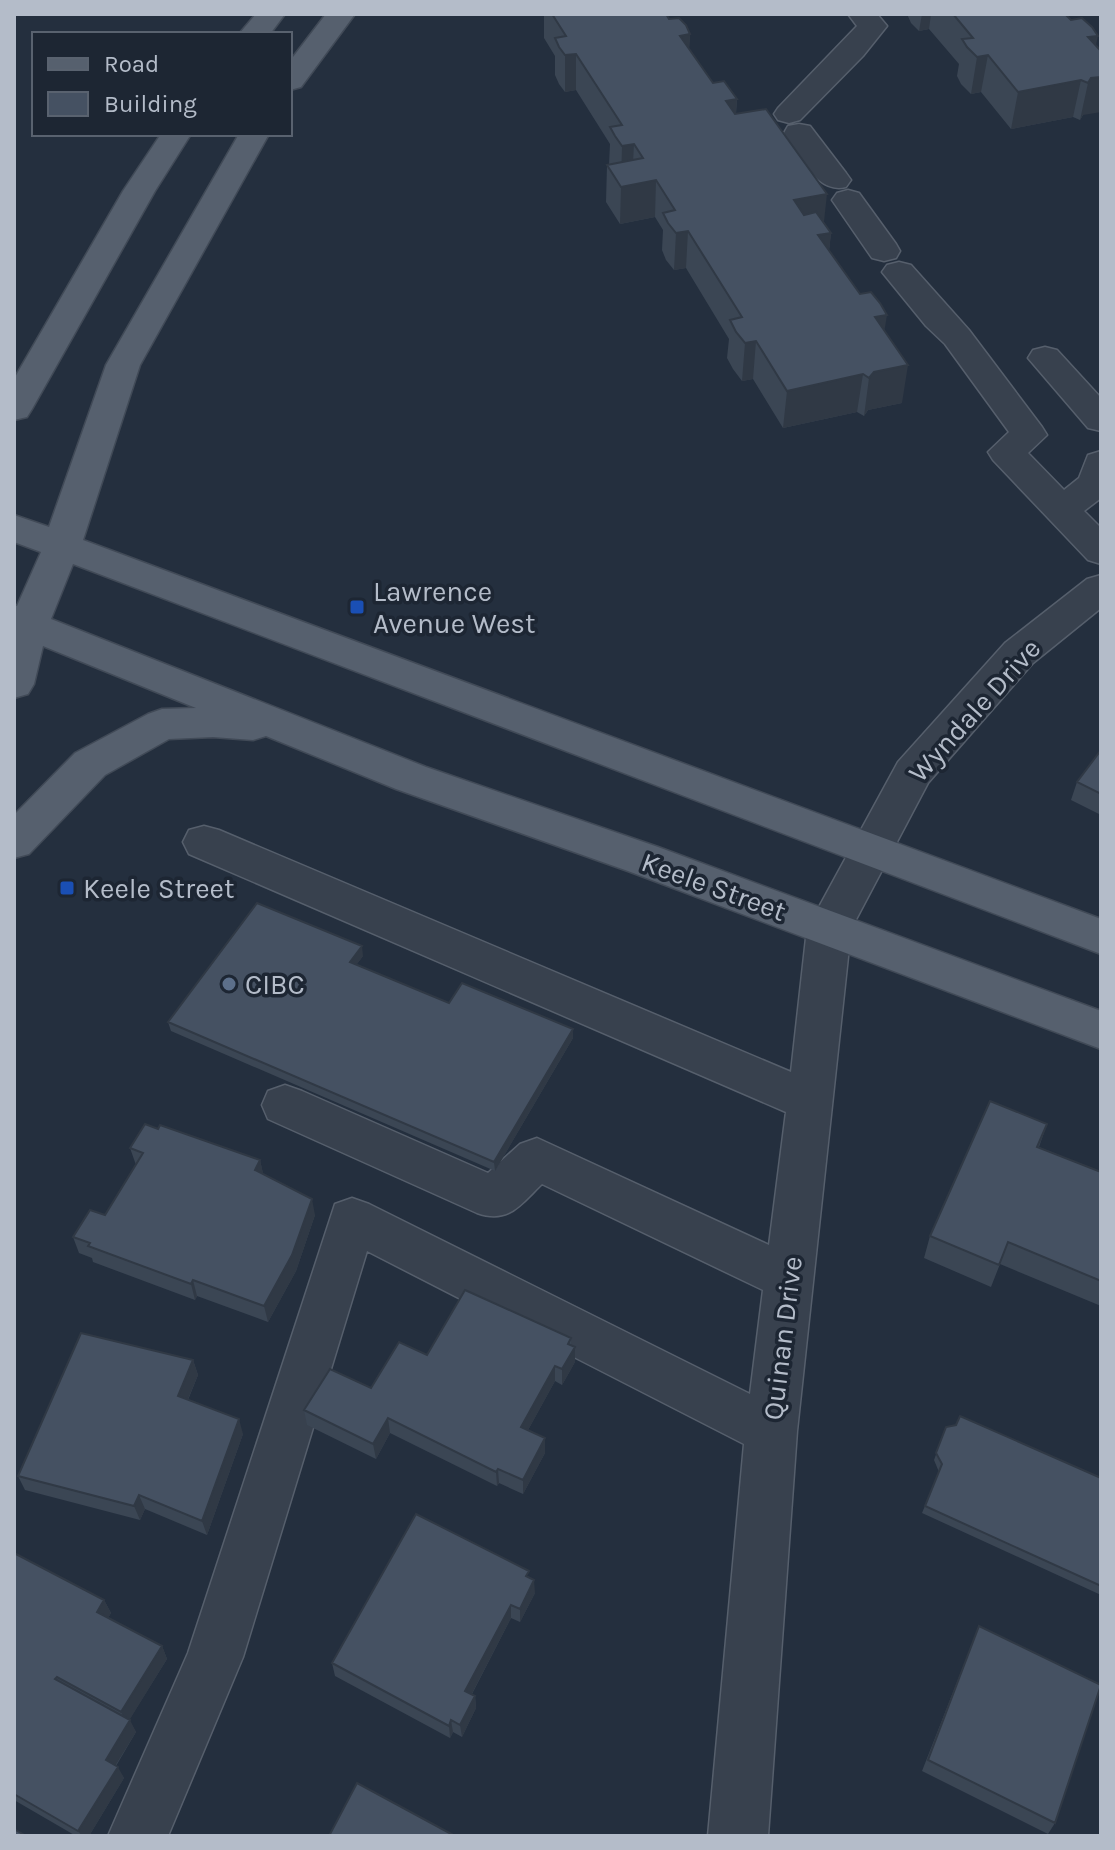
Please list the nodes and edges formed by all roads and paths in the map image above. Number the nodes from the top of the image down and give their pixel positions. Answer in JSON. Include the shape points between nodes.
{"nodes":[{"id":1,"x":271,"y":14,"type":"edge"},
{"id":2,"x":341,"y":14,"type":"edge"},
{"id":3,"x":862,"y":14,"type":"edge"},
{"id":4,"x":256,"y":32,"type":"edge"},
{"id":5,"x":292,"y":78,"type":"edge"},
{"id":6,"x":175,"y":136,"type":"edge"},
{"id":7,"x":253,"y":136,"type":"edge"},
{"id":8,"x":1045,"y":358,"type":"dead end"},
{"id":9,"x":14,"y":409,"type":"edge"},
{"id":10,"x":1101,"y":420,"type":"edge"},
{"id":11,"x":1101,"y":463,"type":"edge"},
{"id":12,"x":1062,"y":510,"type":"junction"},
{"id":13,"x":14,"y":528,"type":"edge"},
{"id":14,"x":62,"y":546,"type":"junction"},
{"id":15,"x":1101,"y":551,"type":"edge"},
{"id":16,"x":1101,"y":588,"type":"edge"},
{"id":17,"x":22,"y":622,"type":"edge"},
{"id":18,"x":14,"y":684,"type":"edge"},
{"id":19,"x":287,"y":728,"type":"junction"},
{"id":20,"x":14,"y":842,"type":"edge"},
{"id":21,"x":204,"y":842,"type":"dead end"},
{"id":22,"x":870,"y":852,"type":"junction"},
{"id":23,"x":829,"y":929,"type":"junction"},
{"id":24,"x":1101,"y":937,"type":"edge"},
{"id":25,"x":1101,"y":1030,"type":"edge"},
{"id":26,"x":810,"y":1101,"type":"junction"},
{"id":27,"x":285,"y":1105,"type":"dead end"},
{"id":28,"x":789,"y":1278,"type":"junction"},
{"id":29,"x":771,"y":1431,"type":"junction"},
{"id":30,"x":138,"y":1836,"type":"edge"},
{"id":31,"x":738,"y":1836,"type":"edge"}],
"edges":[{"from":1,"to":4,"type":"main road"},
{"from":2,"to":5,"type":"main road"},
{"from":3,"to":12,"type":"street","via":[[872,26],[794,124],[892,261],[957,337],[1029,435],[1006,452]]},
{"from":6,"to":9,"type":"main road"},
{"from":7,"to":14,"type":"main road","via":[[123,365]]},
{"from":8,"to":10,"type":"street"},
{"from":11,"to":12,"type":"street","via":[[1096,483]]},
{"from":12,"to":15,"type":"street"},
{"from":13,"to":14,"type":"main road"},
{"from":14,"to":17,"type":"main road"},
{"from":14,"to":22,"type":"main road"},
{"from":16,"to":22,"type":"street","name":"Wyndale Drive","via":[[1019,653],[913,773]]},
{"from":17,"to":18,"type":"main road"},
{"from":17,"to":19,"type":"main road","name":"Keele Street"},
{"from":19,"to":20,"type":"main road","via":[[162,724],[90,764]]},
{"from":19,"to":23,"type":"main road","name":"Keele Street"},
{"from":21,"to":26,"type":"street"},
{"from":22,"to":23,"type":"street","name":"Quinan Drive"},
{"from":22,"to":24,"type":"main road"},
{"from":23,"to":25,"type":"main road","name":"Keele Street"},
{"from":23,"to":26,"type":"street","name":"Quinan Drive"},
{"from":26,"to":28,"type":"street","name":"Quinan Drive"},
{"from":27,"to":28,"type":"street","via":[[494,1198],[537,1159]]},
{"from":28,"to":29,"type":"street","name":"Quinan Drive"},
{"from":29,"to":30,"type":"street","via":[[352,1219],[215,1657]]},
{"from":29,"to":31,"type":"street","name":"Quinan Drive"}]}
